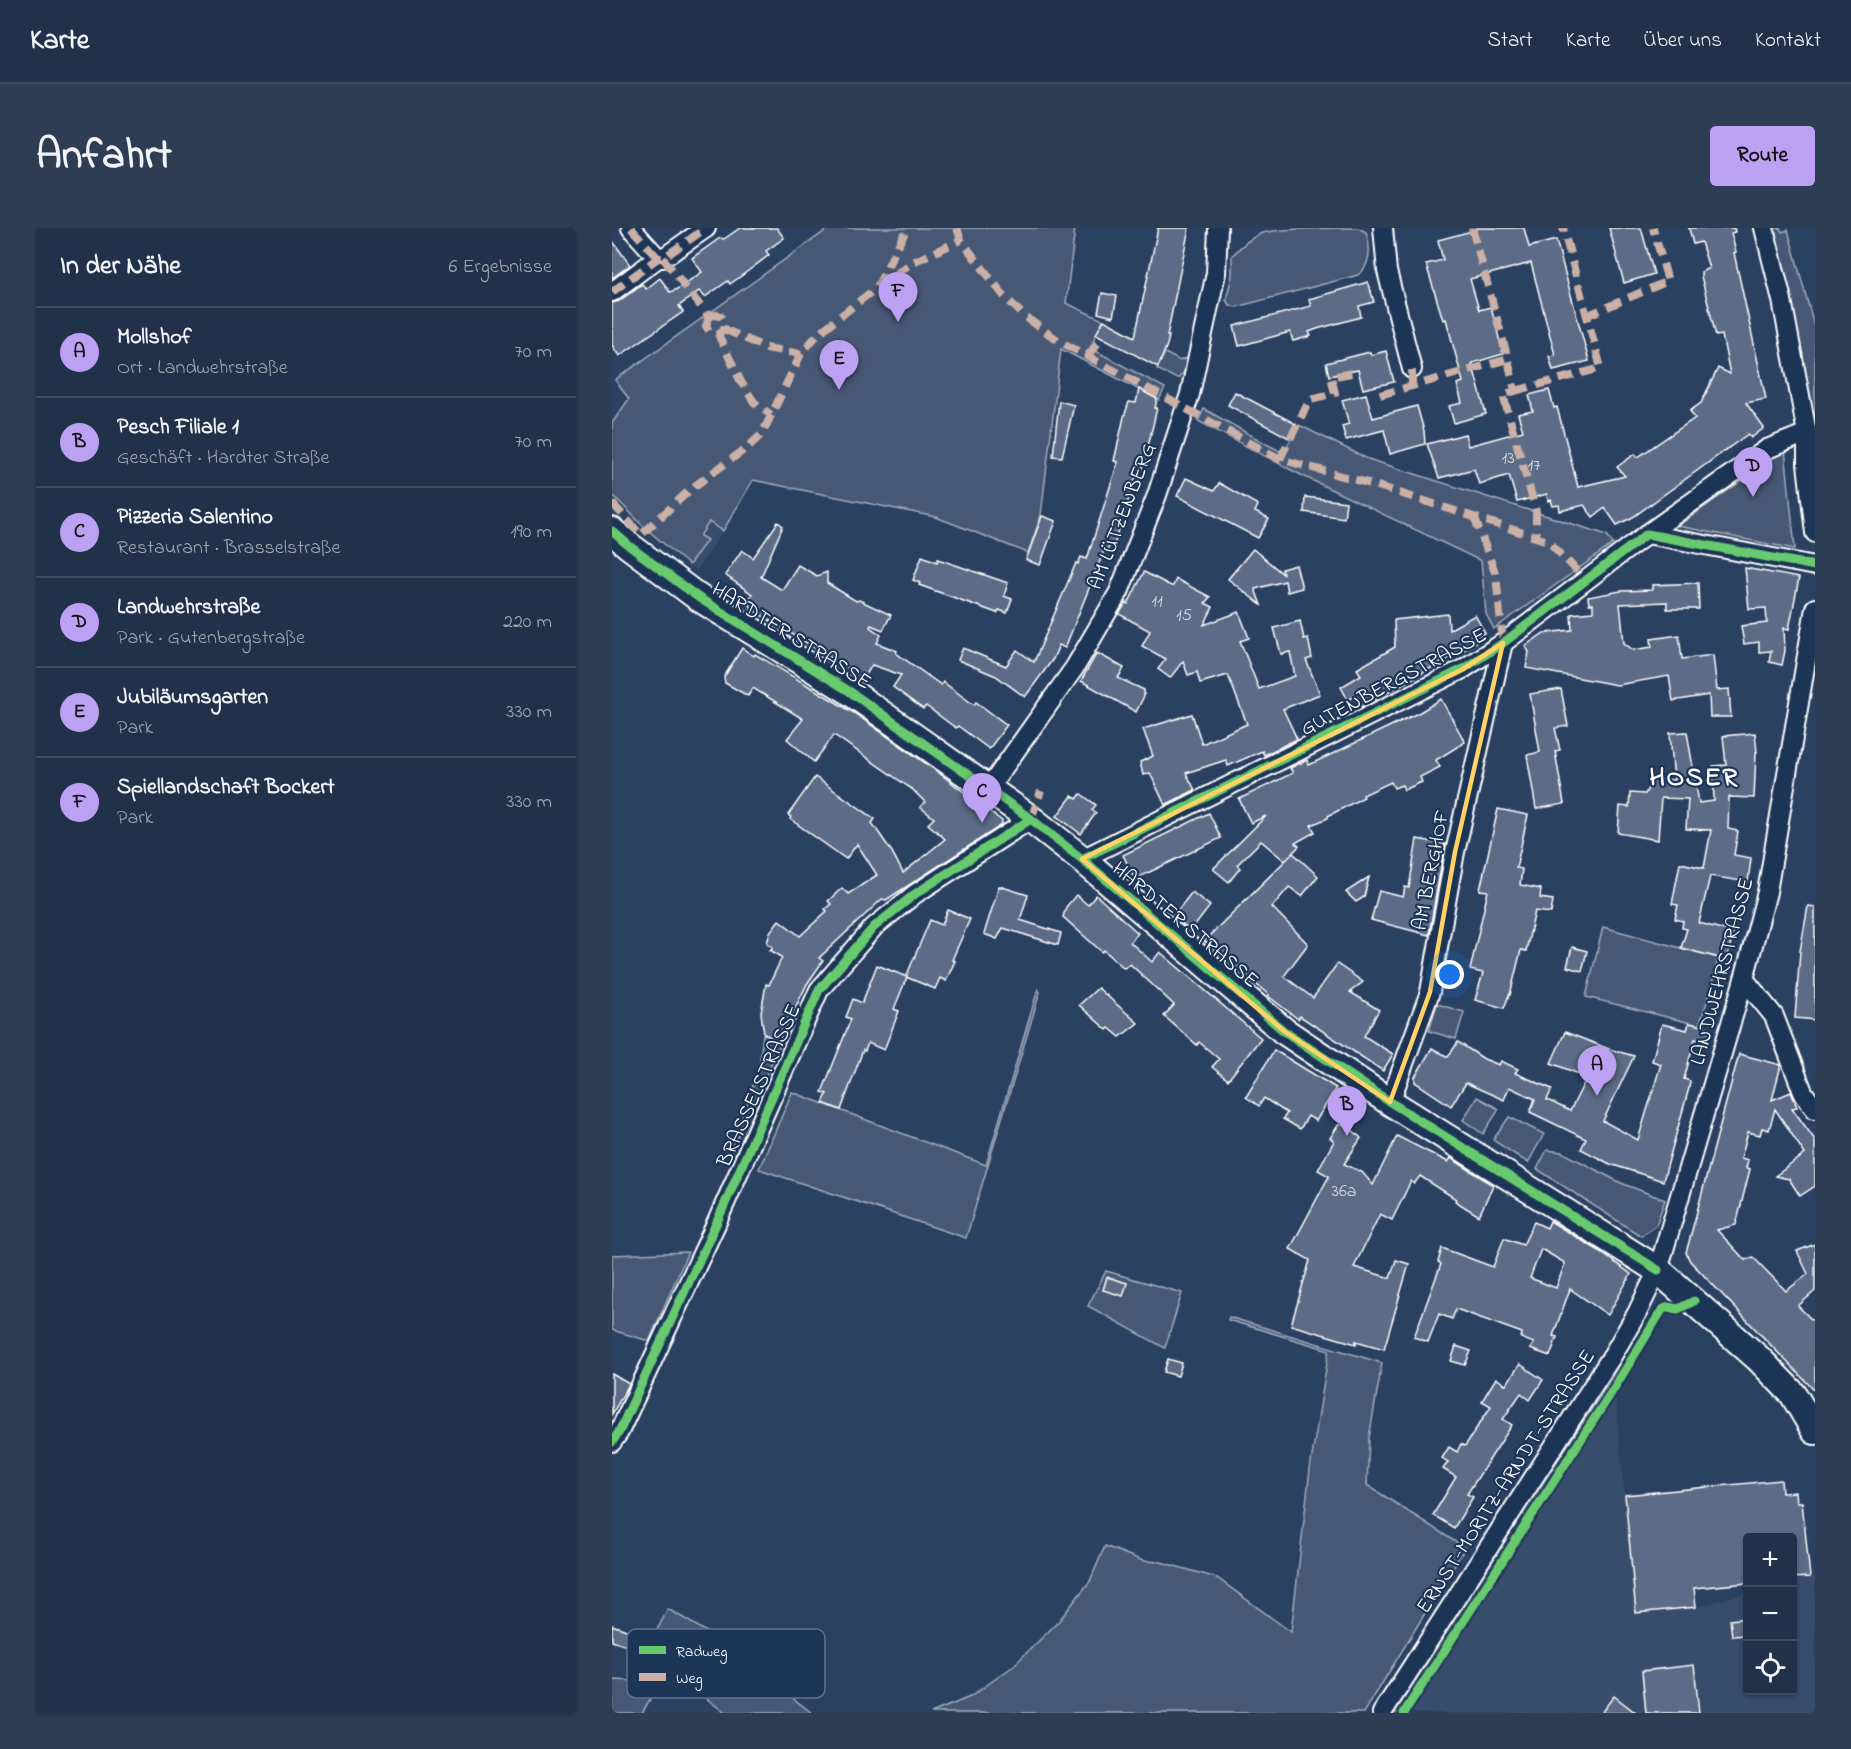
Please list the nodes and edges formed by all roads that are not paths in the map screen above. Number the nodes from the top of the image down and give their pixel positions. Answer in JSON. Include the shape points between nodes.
{"nodes":[{"id":1,"x":631,"y":228,"type":"edge"},
{"id":2,"x":706,"y":228,"type":"edge"},
{"id":3,"x":1218,"y":228,"type":"edge"},
{"id":4,"x":1383,"y":228,"type":"edge"},
{"id":5,"x":1764,"y":228,"type":"edge"},
{"id":6,"x":658,"y":258,"type":"junction"},
{"id":7,"x":612,"y":292,"type":"edge"},
{"id":8,"x":1413,"y":369,"type":"dead end"},
{"id":9,"x":1808,"y":433,"type":"junction"},
{"id":10,"x":612,"y":531,"type":"edge"},
{"id":11,"x":1815,"y":533,"type":"edge"},
{"id":12,"x":1647,"y":534,"type":"junction"},
{"id":13,"x":1815,"y":566,"type":"edge"},
{"id":14,"x":1815,"y":609,"type":"edge"},
{"id":15,"x":1503,"y":643,"type":"junction"},
{"id":16,"x":989,"y":788,"type":"junction"},
{"id":17,"x":1031,"y":819,"type":"junction"},
{"id":18,"x":1082,"y":859,"type":"junction"},
{"id":19,"x":1744,"y":979,"type":"junction"},
{"id":20,"x":1390,"y":1102,"type":"junction"},
{"id":21,"x":1815,"y":1109,"type":"edge"},
{"id":22,"x":1658,"y":1269,"type":"junction"},
{"id":23,"x":1815,"y":1431,"type":"edge"},
{"id":24,"x":612,"y":1442,"type":"edge"},
{"id":25,"x":1382,"y":1713,"type":"edge"}],
"edges":[{"from":1,"to":6,"type":"street"},
{"from":2,"to":6,"type":"street"},
{"from":3,"to":16,"type":"street","name":"AM LÜTZENBERG","via":[[1216,273],[1190,394],[1157,495],[1119,592],[1075,667]]},
{"from":4,"to":8,"type":"street","via":[[1388,271]]},
{"from":5,"to":9,"type":"street"},
{"from":6,"to":7,"type":"street"},
{"from":9,"to":11,"type":"street","via":[[1807,464]]},
{"from":9,"to":12,"type":"street","name":"GUTENBERGSTRASSE","via":[[1767,449]]},
{"from":10,"to":16,"type":"main road","name":"HARDTER STRASSE","via":[[708,605],[849,691]]},
{"from":12,"to":13,"type":"street"},
{"from":12,"to":15,"type":"street","name":"GUTENBERGSTRASSE"},
{"from":14,"to":19,"type":"street","name":"LANDWEHRSTRASSE","via":[[1767,892]]},
{"from":15,"to":18,"type":"street","name":"GUTENBERGSTRASSE","via":[[1463,669]]},
{"from":15,"to":20,"type":"street","name":"AM BERGHOF","via":[[1455,852],[1430,992]]},
{"from":16,"to":17,"type":"main road","name":"HARDTER STRASSE"},
{"from":17,"to":18,"type":"main road","name":"HARDTER STRASSE"},
{"from":17,"to":24,"type":"street","name":"BRASSELSTRASSE","via":[[915,894],[874,927],[819,990],[716,1224]]},
{"from":18,"to":20,"type":"main road","name":"HARDTER STRASSE","via":[[1284,1031]]},
{"from":19,"to":21,"type":"street","via":[[1774,1016],[1803,1092]]},
{"from":19,"to":22,"type":"street","name":"LANDWEHRSTRASSE"},
{"from":20,"to":22,"type":"main road","name":"HARDTER STRASSE"},
{"from":22,"to":23,"type":"main road","name":"HARDTER STRASSE","via":[[1793,1394]]},
{"from":22,"to":25,"type":"street","name":"ERNST-MORITZ-ARNDT-STRASSE","via":[[1612,1356]]}]}
